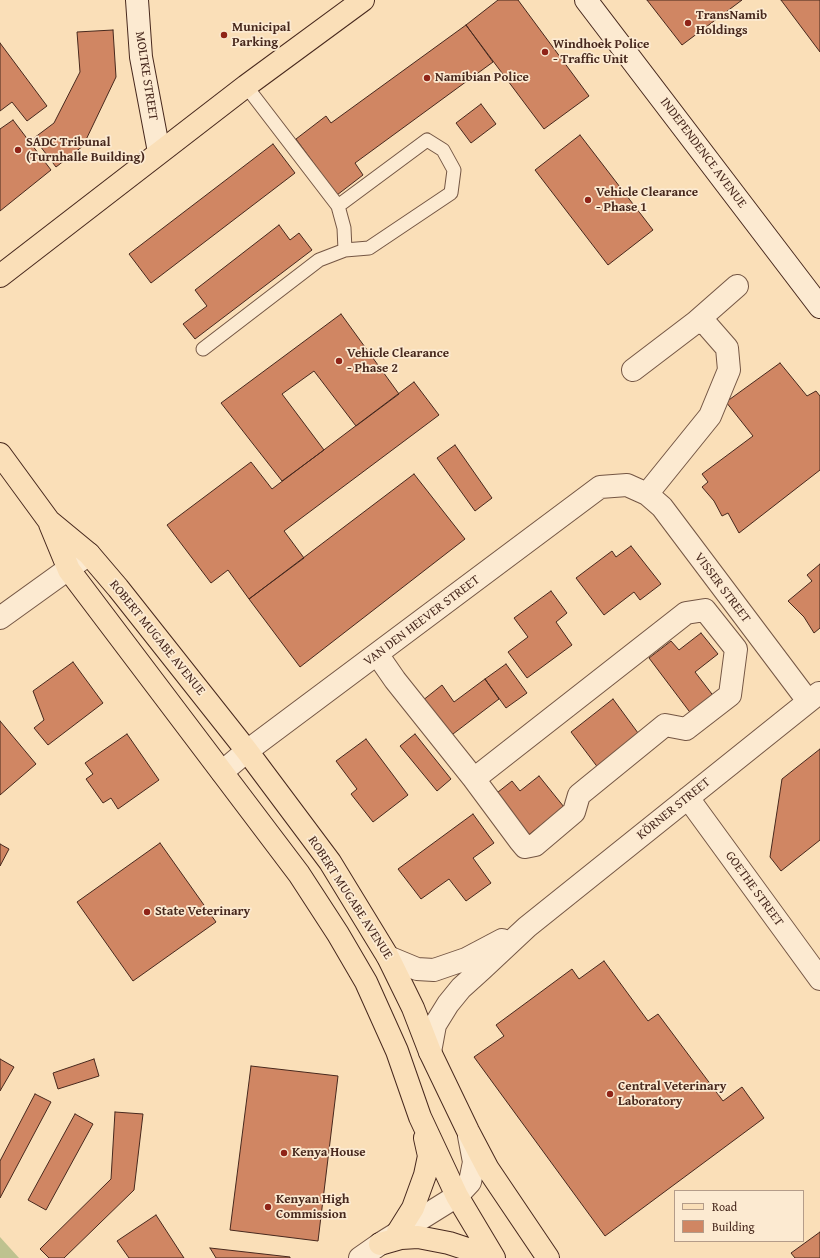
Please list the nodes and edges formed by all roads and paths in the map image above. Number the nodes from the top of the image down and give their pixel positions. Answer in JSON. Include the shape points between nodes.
{"nodes":[{"id":1,"x":137,"y":0,"type":"edge"},
{"id":2,"x":363,"y":0,"type":"edge"},
{"id":3,"x":586,"y":0,"type":"edge"},
{"id":4,"x":246,"y":86,"type":"junction"},
{"id":5,"x":159,"y":152,"type":"junction"},
{"id":6,"x":338,"y":206,"type":"junction"},
{"id":7,"x":344,"y":250,"type":"junction"},
{"id":8,"x":0,"y":276,"type":"edge"},
{"id":9,"x":737,"y":286,"type":"dead end"},
{"id":10,"x":820,"y":307,"type":"edge"},
{"id":11,"x":696,"y":322,"type":"junction"},
{"id":12,"x":203,"y":349,"type":"dead end"},
{"id":13,"x":633,"y":370,"type":"dead end"},
{"id":14,"x":0,"y":454,"type":"edge"},
{"id":15,"x":627,"y":485,"type":"joint"},
{"id":16,"x":647,"y":494,"type":"junction"},
{"id":17,"x":49,"y":521,"type":"junction"},
{"id":18,"x":89,"y":554,"type":"junction"},
{"id":19,"x":68,"y":570,"type":"junction"},
{"id":20,"x":0,"y":618,"type":"edge"},
{"id":21,"x":377,"y":654,"type":"junction"},
{"id":22,"x":814,"y":697,"type":"edge"},
{"id":23,"x":247,"y":751,"type":"junction"},
{"id":24,"x":222,"y":772,"type":"junction"},
{"id":25,"x":474,"y":779,"type":"junction"},
{"id":26,"x":688,"y":798,"type":"junction"},
{"id":27,"x":527,"y":927,"type":"junction"},
{"id":28,"x":388,"y":957,"type":"junction"},
{"id":29,"x":820,"y":979,"type":"edge"},
{"id":30,"x":430,"y":1052,"type":"junction"},
{"id":31,"x":420,"y":1117,"type":"junction"},
{"id":32,"x":468,"y":1131,"type":"junction"},
{"id":33,"x":457,"y":1196,"type":"junction"},
{"id":34,"x":398,"y":1232,"type":"junction"},
{"id":35,"x":380,"y":1244,"type":"junction"},
{"id":36,"x":360,"y":1258,"type":"edge"},
{"id":37,"x":489,"y":1258,"type":"edge"},
{"id":38,"x":494,"y":1258,"type":"edge"},
{"id":39,"x":548,"y":1258,"type":"edge"}],
"edges":[{"from":1,"to":5,"type":"street","name":"MOLTKE STREET","via":[[140,57]]},
{"from":2,"to":4,"type":"main road"},
{"from":3,"to":10,"type":"street","name":"INDEPENDENCE AVENUE"},
{"from":4,"to":5,"type":"main road"},
{"from":4,"to":6,"type":"lane"},
{"from":5,"to":8,"type":"main road"},
{"from":6,"to":7,"type":"lane","via":[[344,228]]},
{"from":6,"to":7,"type":"lane","via":[[427,140],[442,150],[454,170],[451,193],[369,248]]},
{"from":7,"to":12,"type":"lane","via":[[319,260]]},
{"from":9,"to":11,"type":"street"},
{"from":11,"to":13,"type":"street"},
{"from":11,"to":16,"type":"street","via":[[706,324],[727,348],[729,370],[710,416]]},
{"from":14,"to":17,"type":"main road","name":"ROBERT MUGABE AVENUE"},
{"from":15,"to":16,"type":"street","name":"VISSER STREET"},
{"from":15,"to":21,"type":"street","name":"VAN DEN HEEVER STREET","via":[[600,487]]},
{"from":16,"to":22,"type":"street","name":"VISSER STREET","via":[[662,507]]},
{"from":17,"to":18,"type":"main road","name":"ROBERT MUGABE AVENUE"},
{"from":17,"to":19,"type":"main road","name":"ROBERT MUGABE AVENUE"},
{"from":18,"to":19,"type":"street"},
{"from":18,"to":23,"type":"main road","name":"ROBERT MUGABE AVENUE"},
{"from":19,"to":20,"type":"street"},
{"from":19,"to":24,"type":"main road","name":"ROBERT MUGABE AVENUE"},
{"from":21,"to":23,"type":"street","name":"VAN DEN HEEVER STREET"},
{"from":21,"to":25,"type":"street"},
{"from":22,"to":26,"type":"street","name":"KÖRNER STREET"},
{"from":23,"to":24,"type":"street","name":"VAN DEN HEEVER STREET"},
{"from":23,"to":28,"type":"main road","name":"ROBERT MUGABE AVENUE","via":[[330,862]]},
{"from":24,"to":31,"type":"main road","name":"ROBERT MUGABE AVENUE","via":[[299,874],[366,982],[397,1052]]},
{"from":25,"to":25,"type":"street","via":[[686,613],[705,610],[736,649],[730,694],[686,729],[665,725],[579,795],[574,812],[535,845],[526,847],[520,841]]},
{"from":26,"to":27,"type":"street","name":"KÖRNER STREET"},
{"from":26,"to":29,"type":"street","name":"GOETHE STREET"},
{"from":27,"to":28,"type":"street","name":"KÖRNER STREET","via":[[466,959],[434,970],[417,969]]},
{"from":27,"to":30,"type":"street","name":"KÖRNER STREET","via":[[461,988],[448,1004],[435,1025]]},
{"from":28,"to":30,"type":"main road","name":"ROBERT MUGABE AVENUE","via":[[414,1008]]},
{"from":30,"to":32,"type":"main road","name":"ROBERT MUGABE AVENUE"},
{"from":31,"to":33,"type":"main road","name":"ROBERT MUGABE AVENUE"},
{"from":31,"to":34,"type":"main road","via":[[429,1156],[413,1208]]},
{"from":32,"to":33,"type":"street","via":[[474,1162],[470,1182]]},
{"from":32,"to":39,"type":"main road","name":"ROBERT MUGABE AVENUE","via":[[488,1169]]},
{"from":33,"to":34,"type":"street"},
{"from":33,"to":38,"type":"main road","name":"ROBERT MUGABE AVENUE"},
{"from":34,"to":35,"type":"street"},
{"from":35,"to":36,"type":"street"},
{"from":35,"to":37,"type":"main road","via":[[401,1238],[418,1237],[448,1243]]}]}
